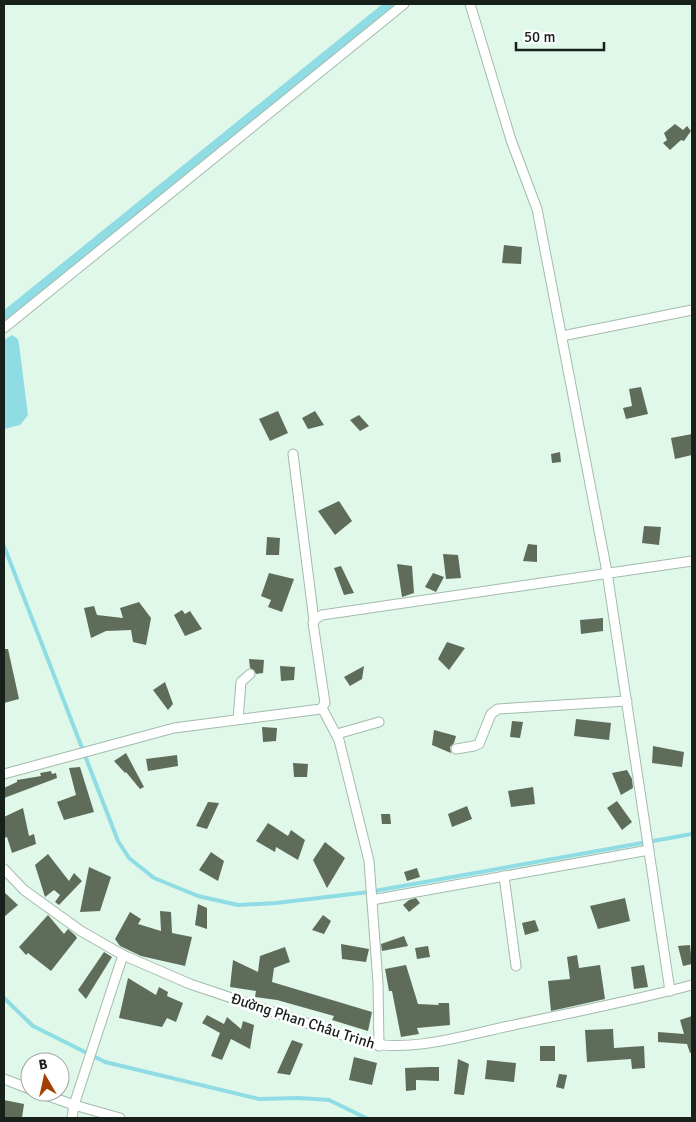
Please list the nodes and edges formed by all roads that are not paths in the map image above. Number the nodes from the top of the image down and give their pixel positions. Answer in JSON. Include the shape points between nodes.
{"nodes":[{"id":1,"x":404,"y":4,"type":"edge"},
{"id":2,"x":470,"y":4,"type":"edge"},
{"id":3,"x":692,"y":310,"type":"edge"},
{"id":4,"x":4,"y":328,"type":"edge"},
{"id":5,"x":562,"y":336,"type":"junction"},
{"id":6,"x":293,"y":454,"type":"dead end"},
{"id":7,"x":692,"y":561,"type":"edge"},
{"id":8,"x":607,"y":572,"type":"junction"},
{"id":9,"x":314,"y":620,"type":"junction"},
{"id":10,"x":250,"y":674,"type":"dead end"},
{"id":11,"x":627,"y":701,"type":"junction"},
{"id":12,"x":322,"y":708,"type":"junction"},
{"id":13,"x":238,"y":719,"type":"junction"},
{"id":14,"x":379,"y":722,"type":"dead end"},
{"id":15,"x":337,"y":734,"type":"junction"},
{"id":16,"x":456,"y":749,"type":"dead end"},
{"id":17,"x":4,"y":774,"type":"edge"},
{"id":18,"x":648,"y":845,"type":"junction"},
{"id":19,"x":4,"y":869,"type":"edge"},
{"id":20,"x":504,"y":876,"type":"junction"},
{"id":21,"x":372,"y":898,"type":"junction"},
{"id":22,"x":123,"y":956,"type":"junction"},
{"id":23,"x":516,"y":966,"type":"dead end"},
{"id":24,"x":692,"y":985,"type":"edge"},
{"id":25,"x":670,"y":991,"type":"junction"},
{"id":26,"x":379,"y":1046,"type":"junction"},
{"id":27,"x":4,"y":1078,"type":"edge"},
{"id":28,"x":20,"y":1085,"type":"edge"},
{"id":29,"x":65,"y":1102,"type":"edge"},
{"id":30,"x":74,"y":1105,"type":"junction"},
{"id":31,"x":72,"y":1118,"type":"edge"},
{"id":32,"x":120,"y":1118,"type":"edge"}],
"edges":[{"from":1,"to":4,"type":"street"},
{"from":2,"to":5,"type":"street","via":[[511,140],[537,209]]},
{"from":3,"to":5,"type":"street"},
{"from":5,"to":8,"type":"street"},
{"from":6,"to":9,"type":"street"},
{"from":7,"to":8,"type":"street"},
{"from":8,"to":9,"type":"street","via":[[322,615]]},
{"from":8,"to":11,"type":"street"},
{"from":9,"to":12,"type":"street","via":[[325,703]]},
{"from":10,"to":13,"type":"street","via":[[241,682]]},
{"from":11,"to":16,"type":"street","via":[[498,709],[491,714],[479,744]]},
{"from":11,"to":18,"type":"street"},
{"from":12,"to":13,"type":"street"},
{"from":12,"to":15,"type":"street"},
{"from":13,"to":17,"type":"street","via":[[174,728]]},
{"from":14,"to":15,"type":"street"},
{"from":15,"to":21,"type":"street","via":[[363,832]]},
{"from":18,"to":20,"type":"street"},
{"from":18,"to":25,"type":"street"},
{"from":19,"to":22,"type":"street","name":"Đường Phan Châu Trinh","via":[[24,890]]},
{"from":20,"to":21,"type":"street"},
{"from":20,"to":23,"type":"street"},
{"from":21,"to":26,"type":"street"},
{"from":22,"to":26,"type":"street","name":"Đường Phan Châu Trinh","via":[[190,984]]},
{"from":22,"to":30,"type":"street"},
{"from":24,"to":25,"type":"street","name":"Đường Phan Châu Trinh"},
{"from":25,"to":26,"type":"street","name":"Đường Phan Châu Trinh","via":[[427,1043]]},
{"from":27,"to":28,"type":"street"},
{"from":29,"to":30,"type":"street"},
{"from":30,"to":31,"type":"street"},
{"from":30,"to":32,"type":"street"}]}
